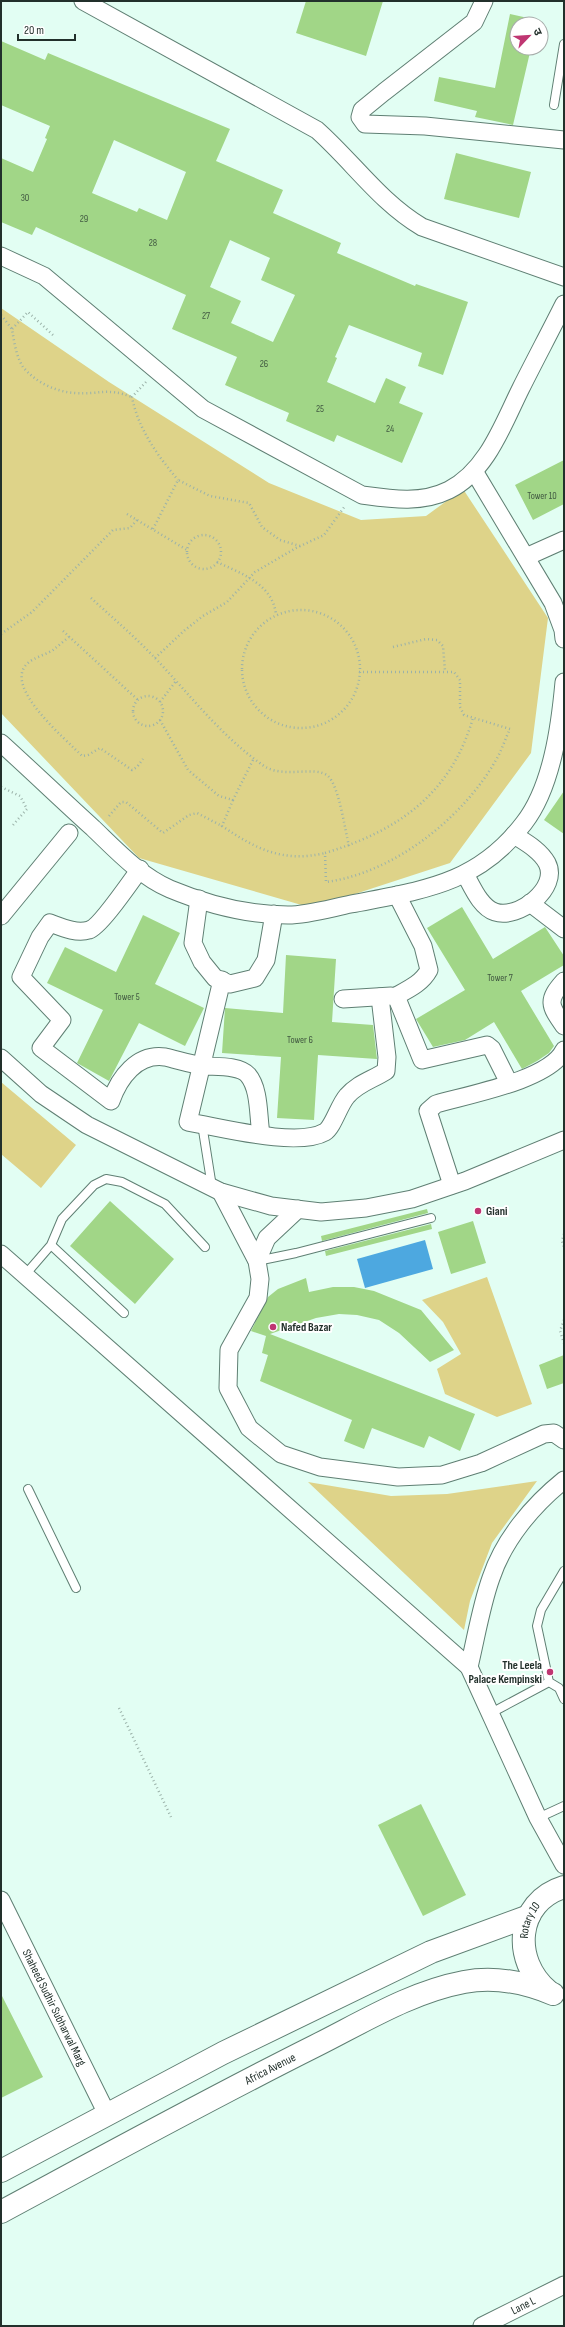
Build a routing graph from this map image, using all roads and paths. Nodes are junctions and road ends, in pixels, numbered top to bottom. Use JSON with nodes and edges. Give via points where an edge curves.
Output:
{"nodes":[{"id":1,"x":83,"y":1,"type":"edge"},
{"id":2,"x":484,"y":1,"type":"edge"},
{"id":3,"x":564,"y":44,"type":"edge"},
{"id":4,"x":554,"y":105,"type":"dead end"},
{"id":5,"x":564,"y":140,"type":"edge"},
{"id":6,"x":1,"y":256,"type":"edge"},
{"id":7,"x":564,"y":277,"type":"edge"},
{"id":8,"x":564,"y":304,"type":"edge"},
{"id":9,"x":1,"y":316,"type":"edge"},
{"id":10,"x":12,"y":328,"type":"junction"},
{"id":11,"x":53,"y":335,"type":"dead end"},
{"id":12,"x":156,"y":371,"type":"junction"},
{"id":13,"x":132,"y":397,"type":"junction"},
{"id":14,"x":474,"y":471,"type":"junction"},
{"id":15,"x":178,"y":480,"type":"junction"},
{"id":16,"x":355,"y":491,"type":"junction"},
{"id":17,"x":127,"y":514,"type":"dead end"},
{"id":18,"x":137,"y":520,"type":"junction"},
{"id":19,"x":153,"y":529,"type":"junction"},
{"id":20,"x":564,"y":540,"type":"edge"},
{"id":21,"x":300,"y":546,"type":"junction"},
{"id":22,"x":187,"y":550,"type":"junction"},
{"id":23,"x":526,"y":558,"type":"junction"},
{"id":24,"x":218,"y":562,"type":"junction"},
{"id":25,"x":249,"y":578,"type":"junction"},
{"id":26,"x":91,"y":598,"type":"dead end"},
{"id":27,"x":276,"y":615,"type":"junction"},
{"id":28,"x":63,"y":631,"type":"dead end"},
{"id":29,"x":564,"y":633,"type":"edge"},
{"id":30,"x":1,"y":634,"type":"edge"},
{"id":31,"x":70,"y":637,"type":"junction"},
{"id":32,"x":393,"y":647,"type":"dead end"},
{"id":33,"x":155,"y":658,"type":"junction"},
{"id":34,"x":445,"y":671,"type":"junction"},
{"id":35,"x":359,"y":672,"type":"junction"},
{"id":36,"x":176,"y":681,"type":"junction"},
{"id":37,"x":564,"y":682,"type":"edge"},
{"id":38,"x":563,"y":699,"type":"edge"},
{"id":39,"x":138,"y":700,"type":"junction"},
{"id":40,"x":160,"y":702,"type":"junction"},
{"id":41,"x":473,"y":718,"type":"junction"},
{"id":42,"x":160,"y":720,"type":"junction"},
{"id":43,"x":1,"y":743,"type":"edge"},
{"id":44,"x":254,"y":758,"type":"junction"},
{"id":45,"x":143,"y":759,"type":"dead end"},
{"id":46,"x":1,"y":786,"type":"edge"},
{"id":47,"x":233,"y":800,"type":"junction"},
{"id":48,"x":109,"y":816,"type":"dead end"},
{"id":49,"x":13,"y":825,"type":"dead end"},
{"id":50,"x":222,"y":826,"type":"junction"},
{"id":51,"x":70,"y":834,"type":"dead end"},
{"id":52,"x":514,"y":835,"type":"junction"},
{"id":53,"x":349,"y":846,"type":"junction"},
{"id":54,"x":325,"y":853,"type":"junction"},
{"id":55,"x":140,"y":869,"type":"junction"},
{"id":56,"x":465,"y":874,"type":"junction"},
{"id":57,"x":397,"y":895,"type":"junction"},
{"id":58,"x":199,"y":899,"type":"junction"},
{"id":59,"x":530,"y":903,"type":"junction"},
{"id":60,"x":274,"y":914,"type":"junction"},
{"id":61,"x":1,"y":916,"type":"edge"},
{"id":62,"x":564,"y":930,"type":"edge"},
{"id":63,"x":222,"y":980,"type":"junction"},
{"id":64,"x":564,"y":981,"type":"edge"},
{"id":65,"x":388,"y":996,"type":"junction"},
{"id":66,"x":343,"y":999,"type":"dead end"},
{"id":67,"x":564,"y":1026,"type":"edge"},
{"id":68,"x":564,"y":1050,"type":"edge"},
{"id":69,"x":1,"y":1058,"type":"edge"},
{"id":70,"x":202,"y":1066,"type":"junction"},
{"id":71,"x":509,"y":1083,"type":"junction"},
{"id":72,"x":202,"y":1124,"type":"junction"},
{"id":73,"x":261,"y":1134,"type":"junction"},
{"id":74,"x":564,"y":1140,"type":"edge"},
{"id":75,"x":452,"y":1186,"type":"junction"},
{"id":76,"x":216,"y":1189,"type":"junction"},
{"id":77,"x":298,"y":1209,"type":"junction"},
{"id":78,"x":431,"y":1218,"type":"dead end"},
{"id":79,"x":564,"y":1234,"type":"edge"},
{"id":80,"x":51,"y":1245,"type":"junction"},
{"id":81,"x":205,"y":1247,"type":"dead end"},
{"id":82,"x":564,"y":1247,"type":"edge"},
{"id":83,"x":1,"y":1254,"type":"edge"},
{"id":84,"x":257,"y":1260,"type":"junction"},
{"id":85,"x":25,"y":1275,"type":"junction"},
{"id":86,"x":124,"y":1313,"type":"dead end"},
{"id":87,"x":564,"y":1320,"type":"edge"},
{"id":88,"x":564,"y":1343,"type":"edge"},
{"id":89,"x":564,"y":1440,"type":"edge"},
{"id":90,"x":564,"y":1480,"type":"edge"},
{"id":91,"x":28,"y":1489,"type":"dead end"},
{"id":92,"x":564,"y":1571,"type":"edge"},
{"id":93,"x":76,"y":1588,"type":"dead end"},
{"id":94,"x":469,"y":1667,"type":"junction"},
{"id":95,"x":549,"y":1682,"type":"junction"},
{"id":96,"x":564,"y":1699,"type":"edge"},
{"id":97,"x":119,"y":1708,"type":"dead end"},
{"id":98,"x":491,"y":1713,"type":"junction"},
{"id":99,"x":564,"y":1806,"type":"edge"},
{"id":100,"x":171,"y":1817,"type":"dead end"},
{"id":101,"x":538,"y":1818,"type":"junction"},
{"id":102,"x":564,"y":1865,"type":"edge"},
{"id":103,"x":564,"y":1887,"type":"edge"},
{"id":104,"x":1,"y":1900,"type":"edge"},
{"id":105,"x":529,"y":1916,"type":"junction"},
{"id":106,"x":558,"y":1997,"type":"edge"},
{"id":107,"x":107,"y":2114,"type":"junction"},
{"id":108,"x":1,"y":2171,"type":"edge"},
{"id":109,"x":1,"y":2212,"type":"edge"},
{"id":110,"x":562,"y":2290,"type":"edge"},
{"id":111,"x":482,"y":2326,"type":"edge"}],
"edges":[{"from":1,"to":7,"type":"street","via":[[317,130],[385,200],[422,227]]},
{"from":2,"to":5,"type":"street","via":[[474,22],[378,96],[362,110],[360,117],[365,124],[425,126]]},
{"from":3,"to":4,"type":"lane"},
{"from":6,"to":12,"type":"street","via":[[44,276]]},
{"from":8,"to":14,"type":"street","via":[[492,446]]},
{"from":9,"to":10,"type":"path"},
{"from":10,"to":11,"type":"path","via":[[28,312]]},
{"from":10,"to":13,"type":"path","via":[[16,349],[24,367],[41,382],[56,390],[75,393],[116,391]]},
{"from":12,"to":13,"type":"path"},
{"from":12,"to":16,"type":"street","via":[[203,409]]},
{"from":13,"to":15,"type":"path","via":[[140,422],[150,441]]},
{"from":14,"to":16,"type":"street","via":[[449,490],[421,499],[390,499],[362,495]]},
{"from":14,"to":23,"type":"street"},
{"from":15,"to":19,"type":"path"},
{"from":15,"to":21,"type":"path","via":[[210,496],[249,503],[262,527],[280,540]]},
{"from":16,"to":21,"type":"path","via":[[324,534]]},
{"from":17,"to":18,"type":"path"},
{"from":18,"to":19,"type":"path"},
{"from":18,"to":30,"type":"path","via":[[130,528],[112,530],[32,612]]},
{"from":19,"to":22,"type":"path"},
{"from":20,"to":23,"type":"street"},
{"from":21,"to":25,"type":"path"},
{"from":22,"to":24,"type":"path","via":[[189,561],[198,568],[209,568]]},
{"from":22,"to":24,"type":"path","via":[[188,544],[196,536],[212,537],[221,551]]},
{"from":23,"to":29,"type":"street","via":[[553,603]]},
{"from":24,"to":25,"type":"path"},
{"from":25,"to":27,"type":"path","via":[[266,590],[275,605]]},
{"from":25,"to":33,"type":"path","via":[[227,602],[203,616]]},
{"from":26,"to":33,"type":"path"},
{"from":27,"to":35,"type":"path","via":[[295,610],[314,612],[331,619],[346,631],[356,648]]},
{"from":27,"to":35,"type":"path","via":[[260,626],[248,642],[242,661],[243,681],[248,694],[263,715],[280,725],[300,729],[319,726],[337,717],[350,702],[358,685]]},
{"from":28,"to":31,"type":"path"},
{"from":31,"to":39,"type":"path"},
{"from":31,"to":45,"type":"path","via":[[52,651],[28,663],[23,670],[21,683],[27,696],[34,707],[82,756],[100,748],[132,770]]},
{"from":32,"to":34,"type":"path","via":[[426,639],[437,640],[443,646]]},
{"from":33,"to":36,"type":"path"},
{"from":34,"to":35,"type":"path"},
{"from":34,"to":41,"type":"path","via":[[454,672],[460,680],[460,707],[464,715]]},
{"from":36,"to":40,"type":"path"},
{"from":36,"to":44,"type":"path"},
{"from":37,"to":38,"type":"street"},
{"from":38,"to":52,"type":"street","via":[[552,760],[540,795],[526,822]]},
{"from":39,"to":40,"type":"path","via":[[152,696]]},
{"from":39,"to":42,"type":"path","via":[[133,713],[138,722],[147,726]]},
{"from":40,"to":42,"type":"path","via":[[163,711]]},
{"from":41,"to":53,"type":"path","via":[[467,739],[456,760],[442,783],[428,798],[406,817]]},
{"from":41,"to":54,"type":"path","via":[[510,729],[496,760],[462,806],[417,846],[366,872],[344,880],[326,882]]},
{"from":42,"to":47,"type":"path","via":[[188,770],[219,796]]},
{"from":43,"to":55,"type":"street","via":[[130,863]]},
{"from":44,"to":47,"type":"path"},
{"from":44,"to":53,"type":"path","via":[[265,766],[283,773],[322,772],[329,777],[336,792]]},
{"from":46,"to":49,"type":"path","via":[[20,796],[27,809]]},
{"from":47,"to":50,"type":"path"},
{"from":48,"to":50,"type":"path","via":[[120,802],[126,802],[163,833],[189,815],[197,813]]},
{"from":50,"to":54,"type":"path","via":[[249,845],[278,854],[304,858]]},
{"from":51,"to":61,"type":"street"},
{"from":52,"to":56,"type":"street","via":[[490,858]]},
{"from":52,"to":59,"type":"street","via":[[535,849],[547,863],[549,876],[546,888]]},
{"from":53,"to":54,"type":"path"},
{"from":55,"to":58,"type":"street","via":[[168,888]]},
{"from":55,"to":70,"type":"street","via":[[101,921],[90,930],[80,931],[50,923],[40,937],[21,977],[62,1020],[41,1048],[111,1101],[132,1066],[151,1056]]},
{"from":56,"to":57,"type":"street","via":[[456,880]]},
{"from":56,"to":59,"type":"street","via":[[479,898],[494,912],[513,914]]},
{"from":57,"to":60,"type":"street","via":[[289,916]]},
{"from":57,"to":65,"type":"street","via":[[423,946],[429,970],[425,978],[411,989]]},
{"from":58,"to":60,"type":"street","via":[[246,911]]},
{"from":58,"to":63,"type":"street","via":[[193,943],[202,962],[215,978]]},
{"from":59,"to":62,"type":"street"},
{"from":60,"to":63,"type":"street","via":[[266,960],[255,978],[230,984]]},
{"from":63,"to":70,"type":"street"},
{"from":64,"to":67,"type":"street","via":[[553,993],[551,1003]]},
{"from":65,"to":66,"type":"street"},
{"from":65,"to":71,"type":"street","via":[[422,1060],[487,1045],[492,1049]]},
{"from":65,"to":73,"type":"street","via":[[386,1071],[360,1084],[347,1095],[335,1113],[332,1125],[325,1131],[312,1136],[281,1138]]},
{"from":68,"to":71,"type":"street","via":[[560,1060],[542,1071]]},
{"from":69,"to":76,"type":"street","via":[[41,1094],[87,1125]]},
{"from":70,"to":72,"type":"street","via":[[188,1122]]},
{"from":70,"to":73,"type":"street","via":[[235,1069],[247,1074],[254,1085]]},
{"from":71,"to":75,"type":"street","via":[[436,1104],[428,1111]]},
{"from":72,"to":73,"type":"street"},
{"from":72,"to":76,"type":"lane"},
{"from":74,"to":75,"type":"street"},
{"from":75,"to":77,"type":"street","via":[[412,1199],[366,1208],[321,1212]]},
{"from":76,"to":77,"type":"street","via":[[271,1206]]},
{"from":76,"to":84,"type":"street"},
{"from":77,"to":84,"type":"street","via":[[268,1238]]},
{"from":78,"to":84,"type":"lane","via":[[296,1253]]},
{"from":79,"to":82,"type":"path"},
{"from":80,"to":81,"type":"lane","via":[[62,1220],[94,1185],[106,1179],[122,1182],[165,1204]]},
{"from":80,"to":85,"type":"lane"},
{"from":80,"to":86,"type":"lane"},
{"from":83,"to":85,"type":"street"},
{"from":84,"to":89,"type":"street","via":[[260,1279],[258,1298],[229,1350],[228,1388],[249,1428],[281,1454],[320,1467],[398,1477],[442,1476],[481,1463],[544,1434],[554,1433]]},
{"from":85,"to":94,"type":"street"},
{"from":87,"to":88,"type":"path","via":[[560,1331]]},
{"from":90,"to":94,"type":"street","via":[[542,1498],[512,1537],[498,1563],[491,1577]]},
{"from":91,"to":93,"type":"lane"},
{"from":92,"to":95,"type":"lane","via":[[541,1610],[538,1626]]},
{"from":94,"to":98,"type":"street"},
{"from":95,"to":96,"type":"lane","via":[[559,1688]]},
{"from":95,"to":98,"type":"lane"},
{"from":97,"to":100,"type":"path"},
{"from":98,"to":101,"type":"street"},
{"from":99,"to":101,"type":"lane"},
{"from":101,"to":102,"type":"street"},
{"from":103,"to":105,"type":"main road","name":"Rotary 10","via":[[540,1901]]},
{"from":104,"to":107,"type":"street","name":"Shaheed Sudhir Subharwal Marg"},
{"from":105,"to":106,"type":"main road","name":"Rotary 10","via":[[524,1933],[523,1951],[527,1963],[539,1983]]},
{"from":105,"to":107,"type":"main road","via":[[431,1952],[224,2053]]},
{"from":106,"to":109,"type":"main road","name":"Africa Avenue","via":[[514,1980],[466,1981],[417,1995],[239,2084]]},
{"from":107,"to":108,"type":"main road"},
{"from":110,"to":111,"type":"street","name":"Lane L"}]}
